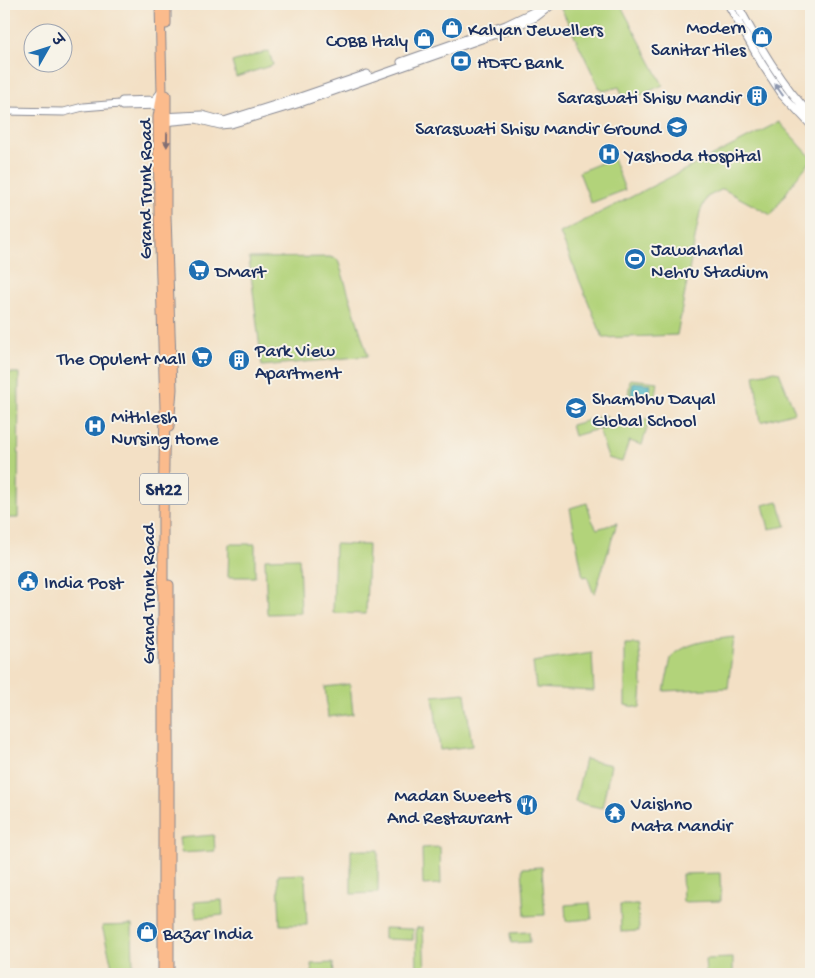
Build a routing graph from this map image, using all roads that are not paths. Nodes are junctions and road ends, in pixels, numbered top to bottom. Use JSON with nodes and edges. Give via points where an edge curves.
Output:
{"nodes":[{"id":1,"x":160,"y":4,"type":"edge"},
{"id":2,"x":166,"y":4,"type":"edge"},
{"id":3,"x":545,"y":4,"type":"edge"},
{"id":4,"x":553,"y":4,"type":"edge"},
{"id":5,"x":728,"y":4,"type":"edge"},
{"id":6,"x":738,"y":4,"type":"edge"},
{"id":7,"x":162,"y":92,"type":"junction"},
{"id":8,"x":120,"y":104,"type":"junction"},
{"id":9,"x":163,"y":105,"type":"junction"},
{"id":10,"x":4,"y":111,"type":"edge"},
{"id":11,"x":811,"y":115,"type":"edge"},
{"id":12,"x":162,"y":119,"type":"junction"},
{"id":13,"x":811,"y":125,"type":"edge"},
{"id":14,"x":163,"y":974,"type":"edge"},
{"id":15,"x":169,"y":974,"type":"edge"}],
"edges":[{"from":1,"to":7,"type":"highway","name":"Grand Trunk Road","number":"SH22"},
{"from":2,"to":9,"type":"highway","name":"Grand Trunk Road","number":"SH22"},
{"from":3,"to":12,"type":"street","via":[[527,16],[495,29],[228,120],[196,115]]},
{"from":4,"to":12,"type":"street","via":[[536,17],[507,30],[281,109],[225,125],[196,119]]},
{"from":13,"to":5,"type":"street","one_way":true,"via":[[782,94]]},
{"from":6,"to":11,"type":"street","via":[[770,61]]},
{"from":7,"to":8,"type":"street","via":[[155,100],[122,101]]},
{"from":7,"to":9,"type":"highway","name":"Grand Trunk Road","number":"SH22"},
{"from":8,"to":9,"type":"street"},
{"from":8,"to":10,"type":"street","via":[[64,112]]},
{"from":9,"to":12,"type":"highway","name":"Grand Trunk Road","number":"SH22"},
{"from":12,"to":14,"type":"highway","name":"Grand Trunk Road","number":"SH22","via":[[159,215],[165,408]]},
{"from":12,"to":15,"type":"highway","name":"Grand Trunk Road","number":"SH22","one_way":true,"via":[[172,389]]}]}
